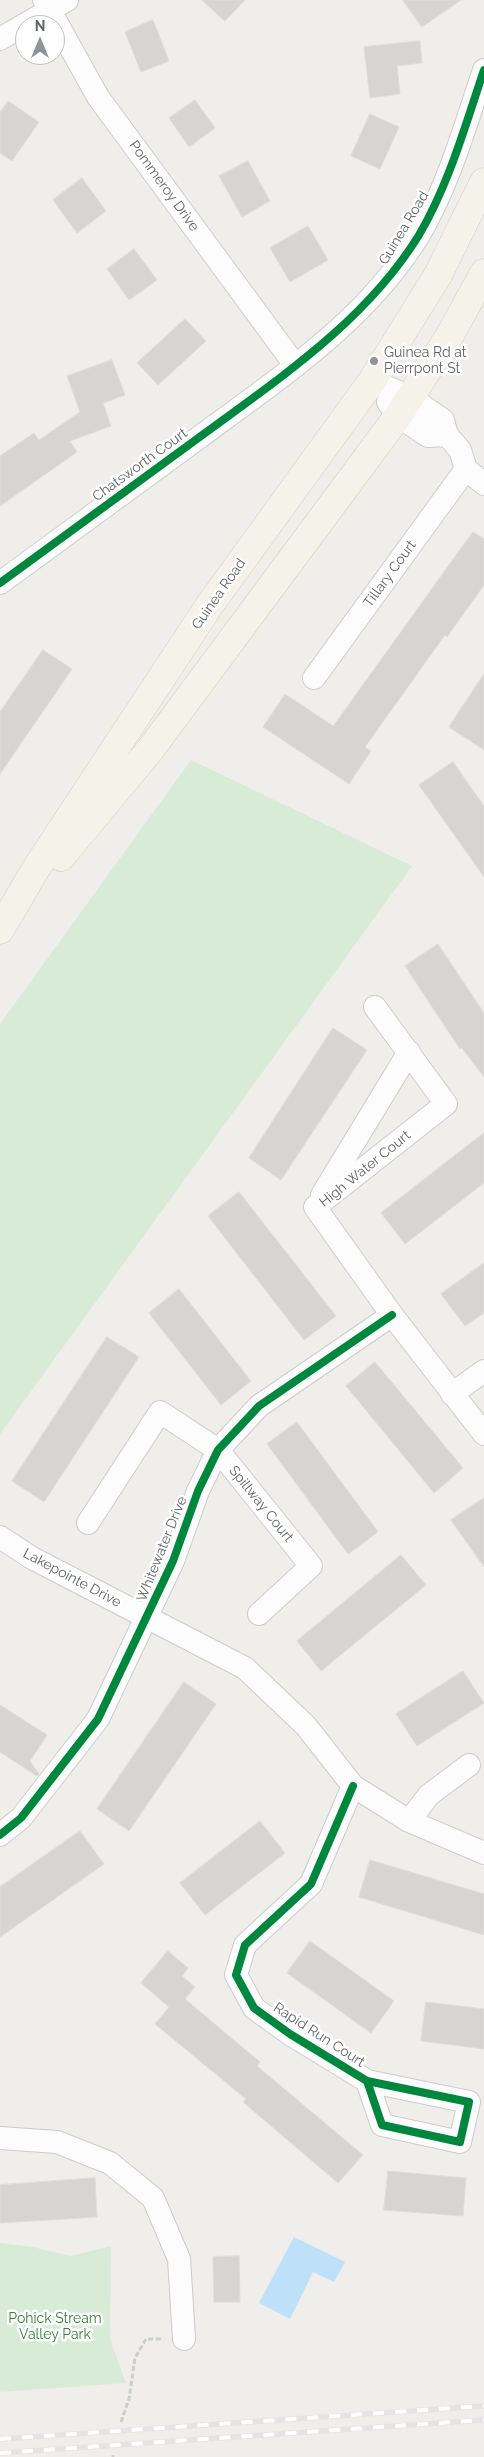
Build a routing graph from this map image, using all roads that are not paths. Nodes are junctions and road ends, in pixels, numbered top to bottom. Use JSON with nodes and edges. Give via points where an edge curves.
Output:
{"nodes":[{"id":1,"x":53,"y":3,"type":"edge"},
{"id":2,"x":0,"y":39,"type":"edge"},
{"id":3,"x":484,"y":70,"type":"edge"},
{"id":4,"x":484,"y":182,"type":"edge"},
{"id":5,"x":484,"y":273,"type":"edge"},
{"id":6,"x":295,"y":365,"type":"junction"},
{"id":7,"x":372,"y":381,"type":"junction"},
{"id":8,"x":404,"y":406,"type":"junction"},
{"id":9,"x":466,"y":469,"type":"junction"},
{"id":10,"x":484,"y":484,"type":"edge"},
{"id":11,"x":0,"y":583,"type":"edge"},
{"id":12,"x":314,"y":678,"type":"dead end"},
{"id":13,"x":0,"y":931,"type":"edge"},
{"id":14,"x":375,"y":1007,"type":"dead end"},
{"id":15,"x":408,"y":1052,"type":"junction"},
{"id":16,"x":316,"y":1207,"type":"junction"},
{"id":17,"x":392,"y":1315,"type":"junction"},
{"id":18,"x":484,"y":1371,"type":"edge"},
{"id":19,"x":452,"y":1394,"type":"junction"},
{"id":20,"x":484,"y":1434,"type":"edge"},
{"id":21,"x":218,"y":1450,"type":"junction"},
{"id":22,"x":88,"y":1523,"type":"dead end"},
{"id":23,"x":0,"y":1537,"type":"edge"},
{"id":24,"x":259,"y":1614,"type":"dead end"},
{"id":25,"x":148,"y":1617,"type":"junction"},
{"id":26,"x":469,"y":1765,"type":"dead end"},
{"id":27,"x":353,"y":1786,"type":"junction"},
{"id":28,"x":409,"y":1821,"type":"junction"},
{"id":29,"x":0,"y":1834,"type":"edge"},
{"id":30,"x":484,"y":1853,"type":"edge"},
{"id":31,"x":367,"y":2081,"type":"dead end"},
{"id":32,"x":0,"y":2138,"type":"edge"},
{"id":33,"x":184,"y":2339,"type":"road end"}],
"edges":[{"from":1,"to":2,"type":"street"},
{"from":1,"to":6,"type":"street","name":"Pommeroy Drive","via":[[98,97]]},
{"from":3,"to":6,"type":"street","name":"Guinea Road","via":[[450,170],[419,235],[392,275],[368,302]]},
{"from":4,"to":7,"type":"main road","name":"Guinea Road","via":[[438,275]]},
{"from":5,"to":8,"type":"main road","name":"Guinea Road","via":[[450,335]]},
{"from":6,"to":11,"type":"street","name":"Chatsworth Court"},
{"from":7,"to":8,"type":"street"},
{"from":7,"to":13,"type":"main road","name":"Guinea Road","via":[[209,606],[37,866]]},
{"from":8,"to":9,"type":"street","via":[[428,436],[447,435],[460,450]]},
{"from":8,"to":13,"type":"main road","name":"Guinea Road","via":[[150,750]]},
{"from":9,"to":10,"type":"street"},
{"from":9,"to":12,"type":"street","name":"Tillary Court"},
{"from":14,"to":15,"type":"street","name":"High Water Court"},
{"from":15,"to":16,"type":"street"},
{"from":15,"to":16,"type":"street","name":"High Water Court","via":[[446,1104]]},
{"from":16,"to":17,"type":"street","name":"High Water Court"},
{"from":17,"to":19,"type":"street","name":"High Water Court"},
{"from":17,"to":21,"type":"street","name":"Whitewater Drive","via":[[259,1406]]},
{"from":18,"to":19,"type":"street"},
{"from":19,"to":20,"type":"street","name":"High Water Court"},
{"from":21,"to":22,"type":"street","name":"Spillway Court","via":[[160,1412]]},
{"from":21,"to":24,"type":"street","name":"Spillway Court","via":[[311,1566]]},
{"from":21,"to":25,"type":"street","name":"Whitewater Drive","via":[[198,1490],[173,1561]]},
{"from":23,"to":25,"type":"street","name":"Lakepointe Drive","via":[[32,1558]]},
{"from":25,"to":27,"type":"street","name":"Lakepointe Drive","via":[[245,1668],[306,1726]]},
{"from":25,"to":29,"type":"street","name":"Whitewater Drive","via":[[98,1719],[21,1818]]},
{"from":26,"to":28,"type":"street","via":[[429,1795]]},
{"from":27,"to":28,"type":"street","name":"Lakepointe Drive"},
{"from":27,"to":31,"type":"street","name":"Rapid Run Court","via":[[311,1884],[245,1945],[236,1975],[254,2008]]},
{"from":28,"to":30,"type":"street","name":"Lakepointe Drive"},
{"from":32,"to":33,"type":"street","via":[[57,2142],[110,2163],[153,2198],[179,2260]]}]}
